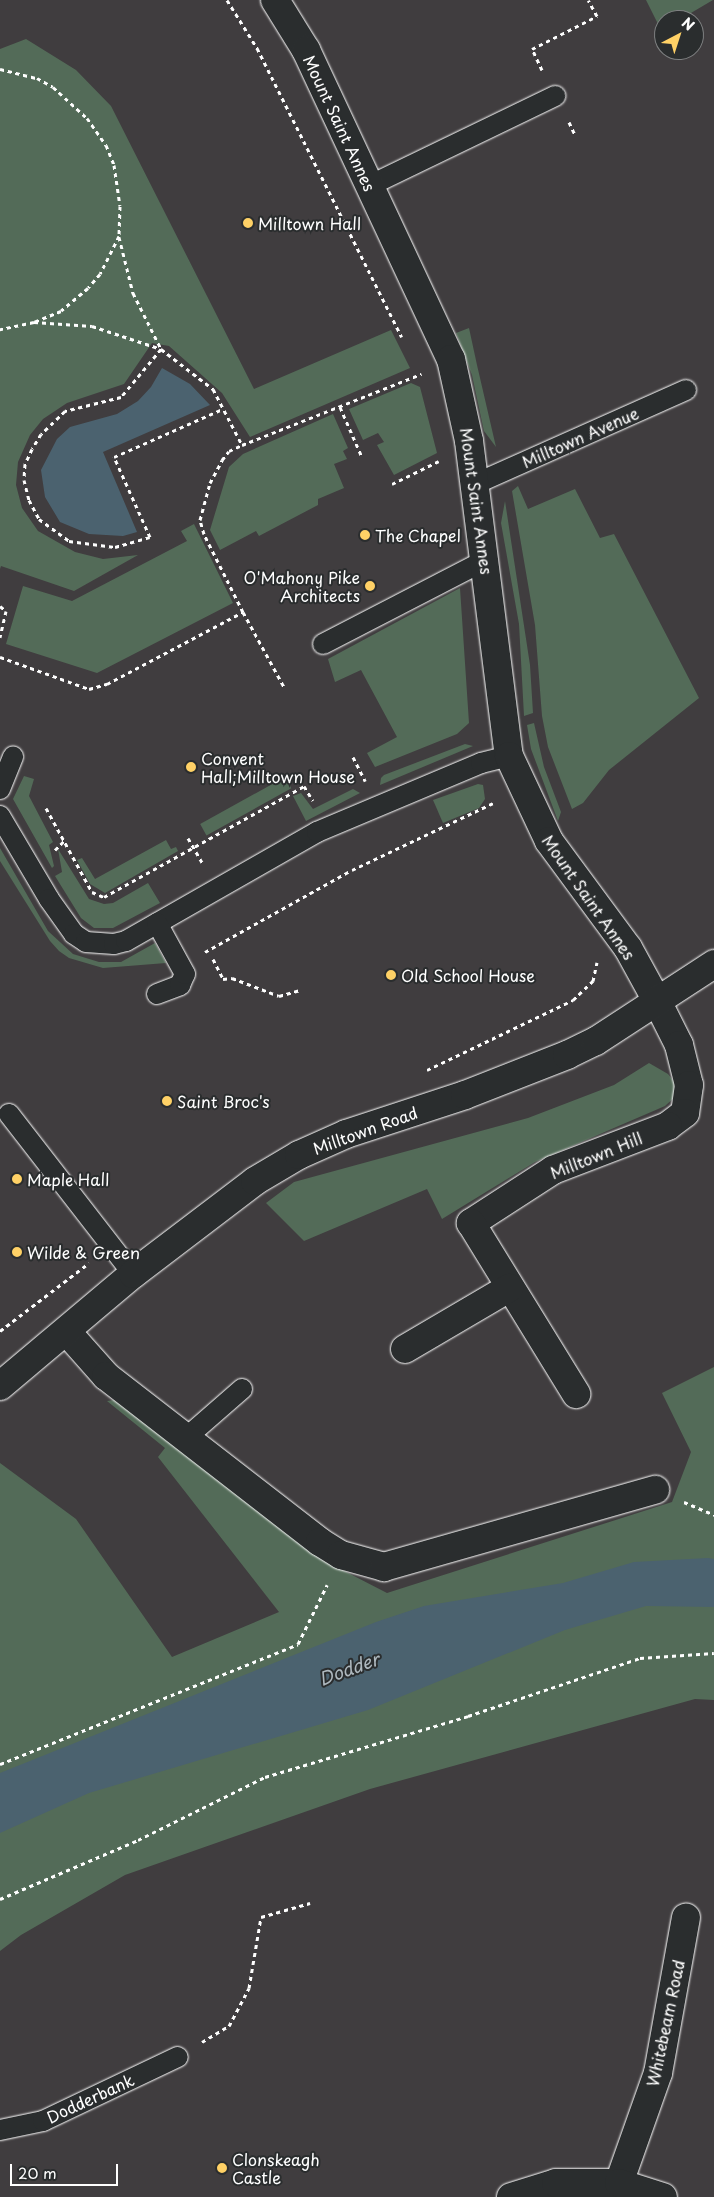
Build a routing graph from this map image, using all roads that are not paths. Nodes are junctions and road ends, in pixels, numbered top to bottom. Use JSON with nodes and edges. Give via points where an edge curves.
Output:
{"nodes":[{"id":1,"x":275,"y":0,"type":"edge"},
{"id":2,"x":555,"y":96,"type":"road end"},
{"id":3,"x":369,"y":186,"type":"junction"},
{"id":4,"x":686,"y":390,"type":"dead end"},
{"id":5,"x":474,"y":484,"type":"junction"},
{"id":6,"x":486,"y":560,"type":"junction"},
{"id":7,"x":323,"y":644,"type":"dead end"},
{"id":8,"x":13,"y":756,"type":"dead end"},
{"id":9,"x":509,"y":756,"type":"junction"},
{"id":10,"x":0,"y":789,"type":"edge"},
{"id":11,"x":0,"y":816,"type":"edge"},
{"id":12,"x":158,"y":923,"type":"junction"},
{"id":13,"x":714,"y":964,"type":"edge"},
{"id":14,"x":157,"y":994,"type":"dead end"},
{"id":15,"x":657,"y":1000,"type":"junction"},
{"id":16,"x":9,"y":1114,"type":"dead end"},
{"id":17,"x":133,"y":1274,"type":"junction"},
{"id":18,"x":509,"y":1288,"type":"junction"},
{"id":19,"x":67,"y":1332,"type":"junction"},
{"id":20,"x":405,"y":1349,"type":"dead end"},
{"id":21,"x":0,"y":1386,"type":"edge"},
{"id":22,"x":242,"y":1389,"type":"dead end"},
{"id":23,"x":576,"y":1394,"type":"dead end"},
{"id":24,"x":187,"y":1437,"type":"junction"},
{"id":25,"x":656,"y":1490,"type":"dead end"},
{"id":26,"x":686,"y":1918,"type":"dead end"},
{"id":27,"x":178,"y":2057,"type":"road end"},
{"id":28,"x":0,"y":2130,"type":"edge"},
{"id":29,"x":619,"y":2183,"type":"junction"},
{"id":30,"x":511,"y":2197,"type":"edge"},
{"id":31,"x":663,"y":2197,"type":"edge"}],
"edges":[{"from":1,"to":3,"type":"street","name":"Mount Saint Annes","via":[[306,50]]},
{"from":2,"to":3,"type":"lane"},
{"from":3,"to":5,"type":"street","name":"Mount Saint Annes","via":[[451,359],[461,397]]},
{"from":4,"to":5,"type":"lane","name":"Milltown Avenue"},
{"from":5,"to":6,"type":"street","name":"Mount Saint Annes"},
{"from":6,"to":7,"type":"lane"},
{"from":6,"to":9,"type":"street","name":"Mount Saint Annes"},
{"from":8,"to":10,"type":"lane"},
{"from":9,"to":12,"type":"lane","via":[[481,763],[318,832]]},
{"from":9,"to":15,"type":"street","name":"Mount Saint Annes","via":[[549,841],[628,948]]},
{"from":11,"to":12,"type":"lane","via":[[74,934],[86,942],[114,944]]},
{"from":12,"to":14,"type":"lane","via":[[184,974],[180,984]]},
{"from":13,"to":15,"type":"street","name":"Milltown Road"},
{"from":15,"to":17,"type":"street","name":"Milltown Road","via":[[596,1041],[567,1055],[464,1095],[346,1134],[299,1155],[255,1180]]},
{"from":15,"to":18,"type":"street","name":"Milltown Hill","via":[[679,1045],[689,1085],[685,1113],[668,1126],[553,1170],[471,1223]]},
{"from":16,"to":17,"type":"lane"},
{"from":17,"to":19,"type":"street","name":"Milltown Road"},
{"from":18,"to":20,"type":"street"},
{"from":18,"to":23,"type":"street","name":"Milltown Hill"},
{"from":19,"to":21,"type":"street","name":"Milltown Road"},
{"from":19,"to":24,"type":"street","via":[[106,1376]]},
{"from":22,"to":24,"type":"lane"},
{"from":24,"to":25,"type":"street","via":[[342,1555],[384,1567]]},
{"from":26,"to":29,"type":"street","name":"Whitebeam Road","via":[[658,2073]]},
{"from":27,"to":28,"type":"lane","name":"Dodderbank","via":[[44,2121]]},
{"from":29,"to":30,"type":"street","via":[[556,2183]]},
{"from":29,"to":31,"type":"street"}]}
